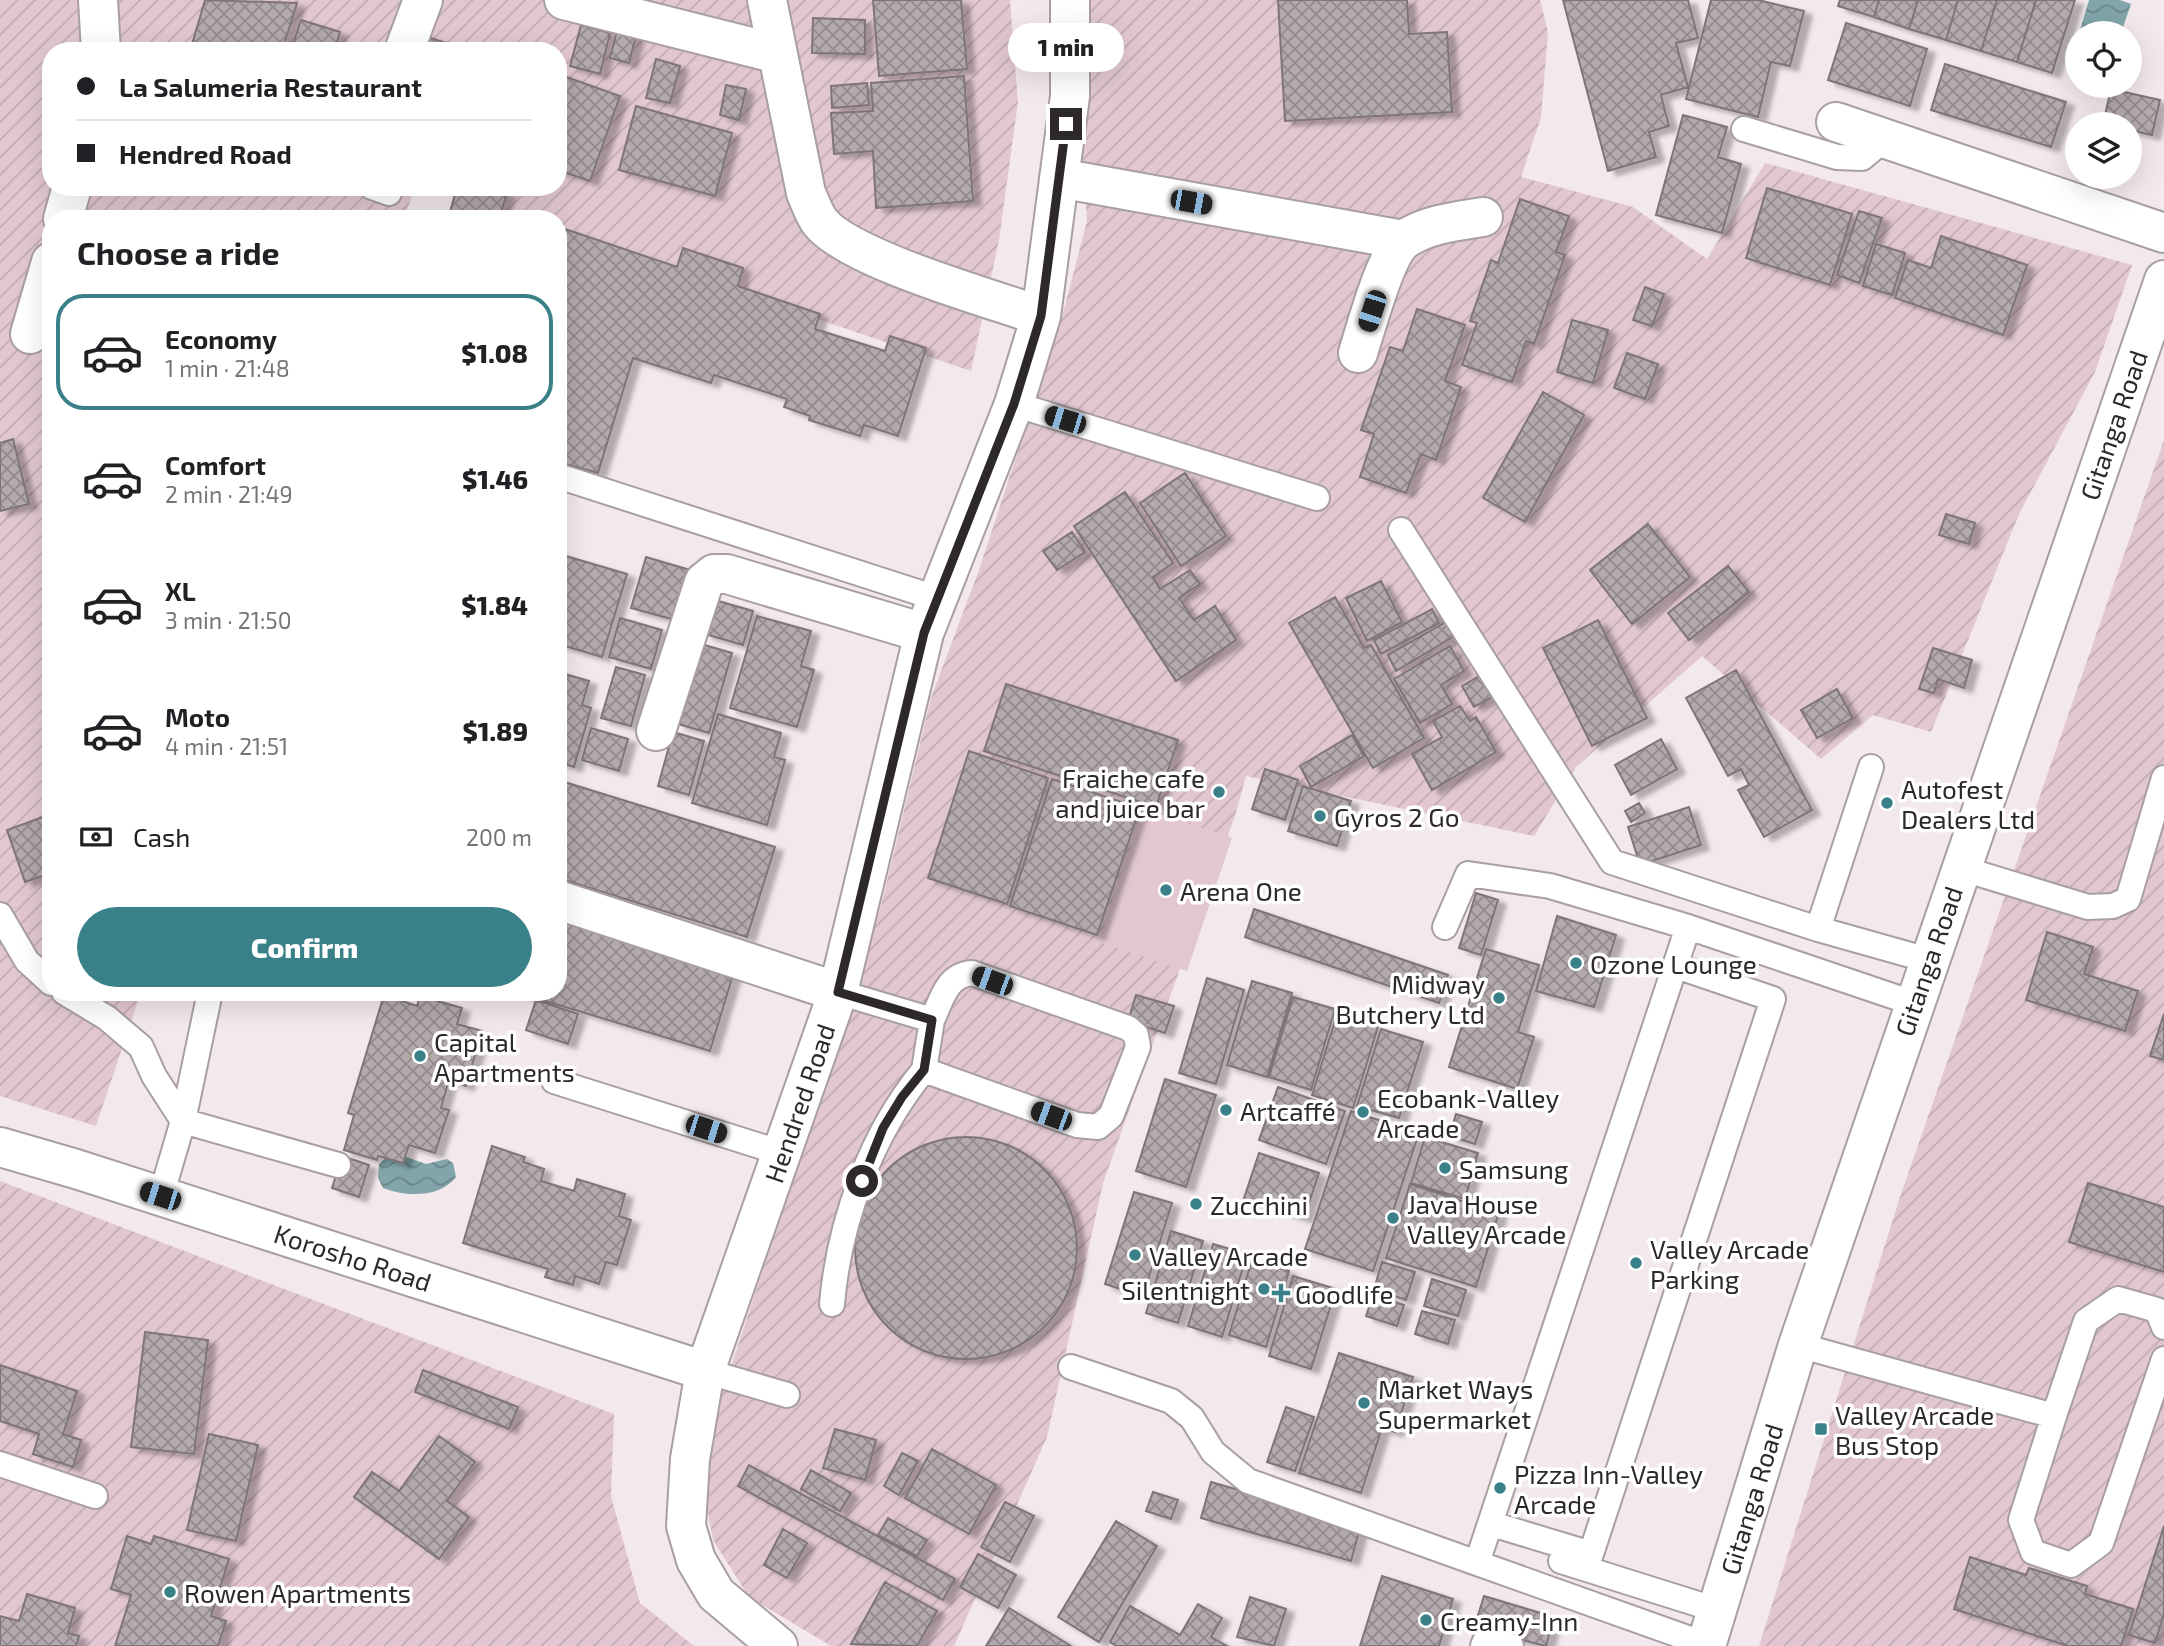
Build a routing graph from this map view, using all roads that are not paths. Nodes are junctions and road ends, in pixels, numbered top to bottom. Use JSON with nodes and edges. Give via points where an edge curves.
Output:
{"nodes":[{"id":1,"x":99,"y":0,"type":"edge"},
{"id":2,"x":423,"y":0,"type":"edge"},
{"id":3,"x":565,"y":0,"type":"edge"},
{"id":4,"x":767,"y":0,"type":"edge"},
{"id":5,"x":1070,"y":0,"type":"edge"},
{"id":6,"x":101,"y":42,"type":"edge"},
{"id":7,"x":407,"y":42,"type":"edge"},
{"id":8,"x":778,"y":54,"type":"junction"},
{"id":9,"x":1836,"y":122,"type":"dead end"},
{"id":10,"x":1744,"y":129,"type":"dead end"},
{"id":11,"x":1886,"y":138,"type":"junction"},
{"id":12,"x":1059,"y":178,"type":"junction"},
{"id":13,"x":1483,"y":217,"type":"dead end"},
{"id":14,"x":2164,"y":233,"type":"edge"},
{"id":15,"x":1403,"y":240,"type":"junction"},
{"id":16,"x":42,"y":293,"type":"edge"},
{"id":17,"x":2160,"y":302,"type":"edge"},
{"id":18,"x":1041,"y":316,"type":"junction"},
{"id":19,"x":30,"y":334,"type":"dead end"},
{"id":20,"x":1357,"y":353,"type":"dead end"},
{"id":21,"x":1014,"y":404,"type":"junction"},
{"id":22,"x":567,"y":479,"type":"edge"},
{"id":23,"x":1317,"y":498,"type":"dead end"},
{"id":24,"x":1401,"y":530,"type":"dead end"},
{"id":25,"x":930,"y":615,"type":"junction"},
{"id":26,"x":656,"y":731,"type":"dead end"},
{"id":27,"x":1871,"y":766,"type":"dead end"},
{"id":28,"x":2164,"y":778,"type":"edge"},
{"id":29,"x":1960,"y":868,"type":"junction"},
{"id":30,"x":567,"y":903,"type":"edge"},
{"id":31,"x":0,"y":915,"type":"edge"},
{"id":32,"x":1445,"y":927,"type":"dead end"},
{"id":33,"x":1688,"y":927,"type":"junction"},
{"id":34,"x":1818,"y":929,"type":"junction"},
{"id":35,"x":1928,"y":960,"type":"junction"},
{"id":36,"x":1788,"y":961,"type":"junction"},
{"id":37,"x":1676,"y":966,"type":"junction"},
{"id":38,"x":42,"y":975,"type":"edge"},
{"id":39,"x":838,"y":992,"type":"junction"},
{"id":40,"x":1773,"y":999,"type":"junction"},
{"id":41,"x":79,"y":1001,"type":"edge"},
{"id":42,"x":209,"y":1001,"type":"edge"},
{"id":43,"x":1913,"y":1003,"type":"junction"},
{"id":44,"x":932,"y":1020,"type":"junction"},
{"id":45,"x":924,"y":1070,"type":"junction"},
{"id":46,"x":554,"y":1081,"type":"dead end"},
{"id":47,"x":183,"y":1121,"type":"junction"},
{"id":48,"x":0,"y":1147,"type":"edge"},
{"id":49,"x":782,"y":1153,"type":"junction"},
{"id":50,"x":338,"y":1166,"type":"dead end"},
{"id":51,"x":160,"y":1196,"type":"junction"},
{"id":52,"x":832,"y":1304,"type":"dead end"},
{"id":53,"x":2164,"y":1327,"type":"edge"},
{"id":54,"x":1798,"y":1345,"type":"junction"},
{"id":55,"x":2164,"y":1359,"type":"edge"},
{"id":56,"x":1071,"y":1367,"type":"dead end"},
{"id":57,"x":705,"y":1370,"type":"junction"},
{"id":58,"x":787,"y":1395,"type":"dead end"},
{"id":59,"x":2054,"y":1416,"type":"junction"},
{"id":60,"x":0,"y":1464,"type":"edge"},
{"id":61,"x":95,"y":1496,"type":"dead end"},
{"id":62,"x":1490,"y":1530,"type":"junction"},
{"id":63,"x":1588,"y":1561,"type":"junction"},
{"id":64,"x":1477,"y":1563,"type":"junction"},
{"id":65,"x":1577,"y":1598,"type":"junction"},
{"id":66,"x":1710,"y":1634,"type":"edge"},
{"id":67,"x":779,"y":1646,"type":"edge"},
{"id":68,"x":1483,"y":1646,"type":"edge"},
{"id":69,"x":1511,"y":1646,"type":"edge"}],
"edges":[{"from":1,"to":6,"type":"street"},
{"from":2,"to":7,"type":"street"},
{"from":3,"to":8,"type":"street"},
{"from":4,"to":8,"type":"street"},
{"from":5,"to":12,"type":"street","name":"Hendred Road","via":[[1070,96]]},
{"from":8,"to":18,"type":"street","via":[[806,193],[820,222],[843,242]]},
{"from":9,"to":11,"type":"street"},
{"from":10,"to":11,"type":"lane","via":[[1850,158],[1862,158]]},
{"from":11,"to":14,"type":"street"},
{"from":12,"to":15,"type":"street"},
{"from":12,"to":18,"type":"street","name":"Hendred Road"},
{"from":13,"to":15,"type":"street","via":[[1446,223]]},
{"from":15,"to":20,"type":"street","via":[[1386,269]]},
{"from":16,"to":19,"type":"street"},
{"from":17,"to":29,"type":"street","name":"Gitanga Road"},
{"from":18,"to":21,"type":"street","name":"Hendred Road"},
{"from":21,"to":23,"type":"lane"},
{"from":21,"to":25,"type":"street","name":"Hendred Road"},
{"from":22,"to":25,"type":"lane"},
{"from":24,"to":34,"type":"lane","via":[[1612,862]]},
{"from":25,"to":26,"type":"street","via":[[714,574],[704,582]]},
{"from":25,"to":39,"type":"street","name":"Hendred Road"},
{"from":27,"to":34,"type":"lane"},
{"from":28,"to":29,"type":"lane","via":[[2128,899],[2113,906],[2088,907]]},
{"from":29,"to":35,"type":"street","name":"Gitanga Road"},
{"from":30,"to":39,"type":"street"},
{"from":31,"to":38,"type":"lane","via":[[27,961]]},
{"from":32,"to":33,"type":"lane","via":[[1468,874],[1550,886]]},
{"from":33,"to":36,"type":"lane"},
{"from":33,"to":37,"type":"lane"},
{"from":34,"to":35,"type":"lane"},
{"from":35,"to":43,"type":"street","name":"Gitanga Road"},
{"from":36,"to":40,"type":"lane"},
{"from":36,"to":43,"type":"lane"},
{"from":37,"to":40,"type":"lane"},
{"from":37,"to":62,"type":"lane"},
{"from":39,"to":44,"type":"lane"},
{"from":39,"to":49,"type":"street","name":"Hendred Road"},
{"from":40,"to":63,"type":"lane"},
{"from":41,"to":47,"type":"lane","via":[[141,1047]]},
{"from":42,"to":47,"type":"lane"},
{"from":43,"to":54,"type":"street","name":"Gitanga Road"},
{"from":44,"to":45,"type":"lane"},
{"from":44,"to":45,"type":"lane","via":[[950,982],[959,974],[972,974],[1128,1028],[1136,1035],[1138,1047],[1111,1116],[1098,1127],[1077,1125]]},
{"from":45,"to":52,"type":"lane","via":[[883,1128],[843,1238]]},
{"from":46,"to":49,"type":"lane"},
{"from":47,"to":50,"type":"lane"},
{"from":47,"to":51,"type":"lane"},
{"from":48,"to":51,"type":"street","name":"Korosho Road"},
{"from":49,"to":57,"type":"street","name":"Hendred Road"},
{"from":51,"to":57,"type":"street","name":"Korosho Road"},
{"from":53,"to":59,"type":"lane","via":[[2157,1310],[2118,1298],[2086,1321]]},
{"from":54,"to":59,"type":"lane"},
{"from":54,"to":66,"type":"street","name":"Gitanga Road"},
{"from":55,"to":59,"type":"lane","via":[[2101,1543],[2071,1564],[2033,1552],[2021,1520]]},
{"from":56,"to":64,"type":"lane","via":[[1171,1401],[1192,1418],[1213,1452],[1248,1481]]},
{"from":57,"to":58,"type":"lane"},
{"from":57,"to":67,"type":"street","name":"Hendred Road","via":[[690,1459],[685,1526],[696,1560],[716,1594]]},
{"from":60,"to":61,"type":"lane"},
{"from":62,"to":63,"type":"lane"},
{"from":62,"to":64,"type":"lane"},
{"from":63,"to":65,"type":"lane"},
{"from":63,"to":66,"type":"lane"},
{"from":64,"to":65,"type":"lane"},
{"from":65,"to":66,"type":"lane"},
{"from":68,"to":69,"type":"lane","via":[[1485,1642]]}]}
